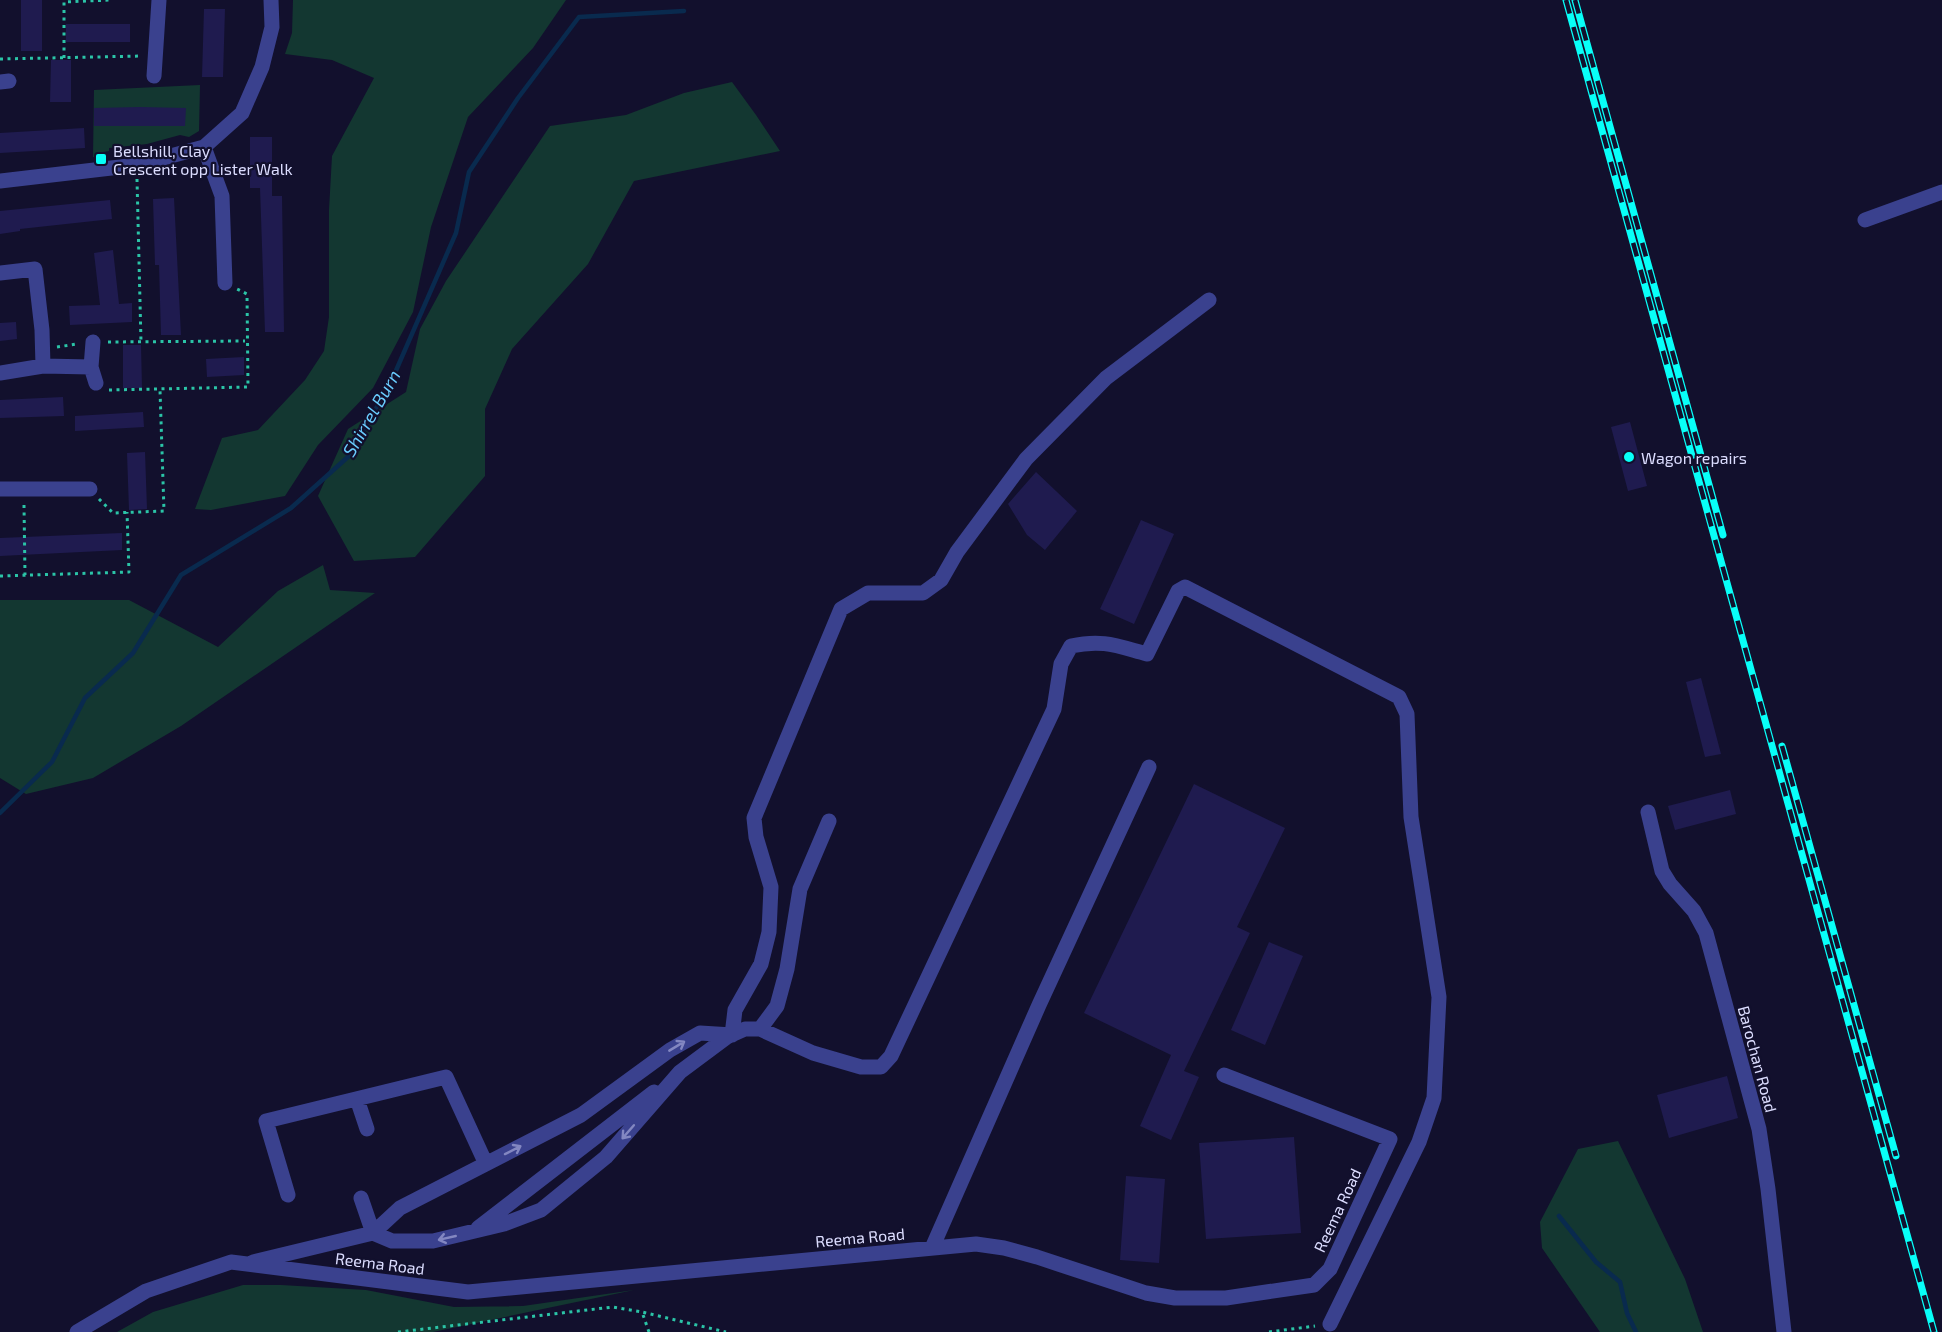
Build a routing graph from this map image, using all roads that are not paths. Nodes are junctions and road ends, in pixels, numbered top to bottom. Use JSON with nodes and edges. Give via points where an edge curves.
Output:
{"nodes":[{"id":1,"x":159,"y":0,"type":"edge"},
{"id":2,"x":271,"y":0,"type":"edge"},
{"id":3,"x":154,"y":76,"type":"dead end"},
{"id":4,"x":204,"y":147,"type":"junction"},
{"id":5,"x":0,"y":181,"type":"edge"},
{"id":6,"x":1942,"y":192,"type":"edge"},
{"id":7,"x":1865,"y":220,"type":"dead end"},
{"id":8,"x":0,"y":273,"type":"edge"},
{"id":9,"x":225,"y":283,"type":"road end"},
{"id":10,"x":1209,"y":300,"type":"dead end"},
{"id":11,"x":93,"y":342,"type":"road end"},
{"id":12,"x":43,"y":366,"type":"junction"},
{"id":13,"x":92,"y":367,"type":"junction"},
{"id":14,"x":0,"y":373,"type":"edge"},
{"id":15,"x":96,"y":383,"type":"road end"},
{"id":16,"x":0,"y":489,"type":"edge"},
{"id":17,"x":90,"y":489,"type":"dead end"},
{"id":18,"x":1149,"y":767,"type":"dead end"},
{"id":19,"x":1648,"y":812,"type":"dead end"},
{"id":20,"x":829,"y":821,"type":"dead end"},
{"id":21,"x":760,"y":1029,"type":"junction"},
{"id":22,"x":732,"y":1035,"type":"junction"},
{"id":23,"x":680,"y":1072,"type":"junction"},
{"id":24,"x":1224,"y":1075,"type":"dead end"},
{"id":25,"x":357,"y":1099,"type":"junction"},
{"id":26,"x":367,"y":1129,"type":"dead end"},
{"id":27,"x":486,"y":1164,"type":"junction"},
{"id":28,"x":288,"y":1196,"type":"dead end"},
{"id":29,"x":361,"y":1198,"type":"dead end"},
{"id":30,"x":373,"y":1233,"type":"junction"},
{"id":31,"x":471,"y":1233,"type":"junction"},
{"id":32,"x":932,"y":1248,"type":"junction"},
{"id":33,"x":244,"y":1264,"type":"junction"},
{"id":34,"x":1330,"y":1324,"type":"road end"},
{"id":35,"x":77,"y":1332,"type":"edge"},
{"id":36,"x":1784,"y":1332,"type":"edge"}],
"edges":[{"from":1,"to":3,"type":"street"},
{"from":2,"to":4,"type":"street","via":[[272,27],[262,67],[242,113]]},
{"from":4,"to":5,"type":"street","via":[[137,165]]},
{"from":4,"to":9,"type":"street","via":[[222,196]]},
{"from":6,"to":7,"type":"street"},
{"from":8,"to":12,"type":"street","via":[[35,269]]},
{"from":10,"to":22,"type":"street","via":[[1106,378],[1026,459],[957,552],[941,580],[922,593],[868,593],[841,609],[754,818],[771,887],[769,932],[761,964],[735,1010]]},
{"from":11,"to":13,"type":"street"},
{"from":12,"to":13,"type":"street"},
{"from":12,"to":14,"type":"street"},
{"from":13,"to":15,"type":"street"},
{"from":16,"to":17,"type":"street"},
{"from":18,"to":32,"type":"street"},
{"from":19,"to":36,"type":"street","name":"Barochan Road","via":[[1662,871],[1694,910],[1706,933],[1755,1118],[1768,1188]]},
{"from":20,"to":21,"type":"street","via":[[800,889],[777,1006]]},
{"from":21,"to":22,"type":"street","via":[[745,1029]]},
{"from":21,"to":34,"type":"street","via":[[813,1053],[861,1067],[881,1067],[891,1056],[1054,709],[1061,664],[1071,646],[1091,641],[1147,654],[1178,591],[1185,586],[1216,602],[1399,697],[1407,714],[1411,817],[1439,997],[1434,1098],[1419,1142]]},
{"from":22,"to":23,"type":"street"},
{"from":27,"to":22,"type":"street","one_way":true,"via":[[581,1115],[670,1050],[700,1033]]},
{"from":23,"to":31,"type":"street"},
{"from":23,"to":31,"type":"street","one_way":true,"via":[[606,1157],[542,1210]]},
{"from":24,"to":32,"type":"street","name":"Reema Road","via":[[1390,1139],[1330,1269],[1314,1285],[1226,1298],[1175,1298],[1146,1293],[1004,1248],[976,1244]]},
{"from":25,"to":26,"type":"street"},
{"from":25,"to":27,"type":"street","via":[[446,1077]]},
{"from":25,"to":28,"type":"street","via":[[266,1121]]},
{"from":27,"to":30,"type":"street","via":[[400,1208]]},
{"from":29,"to":30,"type":"street"},
{"from":31,"to":30,"type":"street","one_way":true,"via":[[433,1242],[392,1241]]},
{"from":30,"to":33,"type":"street"},
{"from":32,"to":33,"type":"street","name":"Reema Road","via":[[468,1292]]},
{"from":33,"to":35,"type":"street","name":"Reema Road","via":[[231,1262],[146,1291]]}]}
